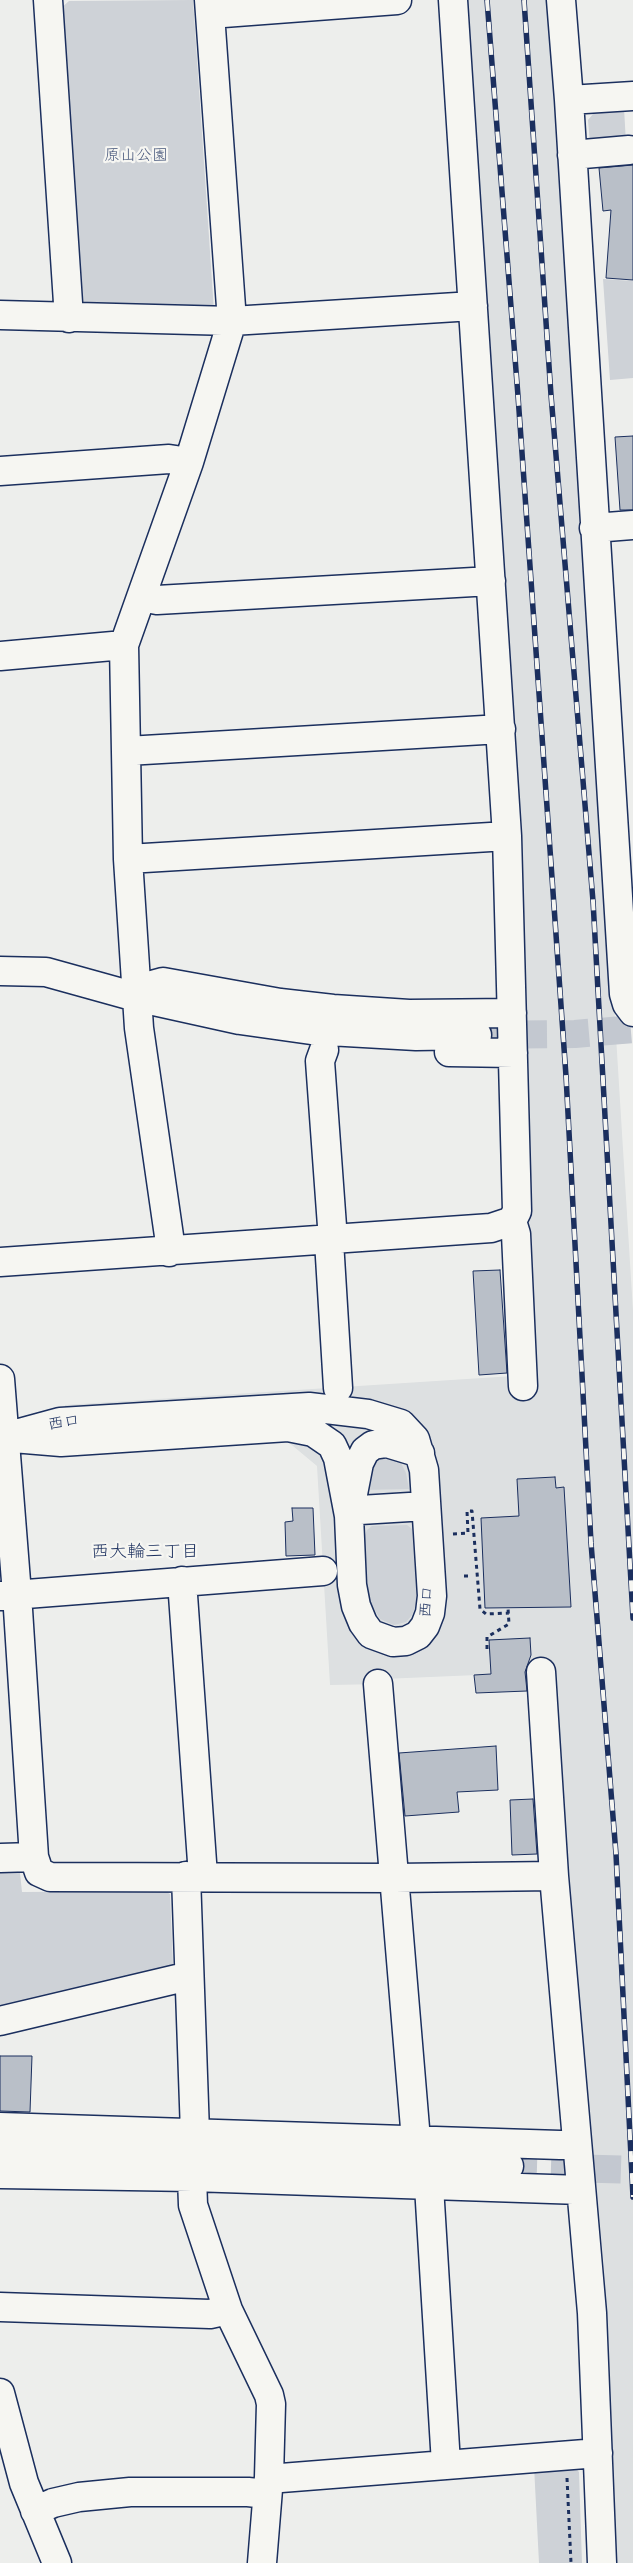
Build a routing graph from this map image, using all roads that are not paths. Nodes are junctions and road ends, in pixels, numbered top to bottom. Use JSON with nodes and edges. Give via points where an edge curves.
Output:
{"nodes":[{"id":1,"x":48,"y":0,"type":"edge"},
{"id":2,"x":397,"y":0,"type":"edge"},
{"id":3,"x":453,"y":0,"type":"edge"},
{"id":4,"x":561,"y":0,"type":"edge"},
{"id":5,"x":209,"y":7,"type":"edge"},
{"id":6,"x":633,"y":96,"type":"edge"},
{"id":7,"x":569,"y":100,"type":"junction"},
{"id":8,"x":629,"y":150,"type":"dead end"},
{"id":9,"x":572,"y":155,"type":"junction"},
{"id":10,"x":473,"y":306,"type":"junction"},
{"id":11,"x":0,"y":315,"type":"edge"},
{"id":12,"x":70,"y":318,"type":"junction"},
{"id":13,"x":232,"y":321,"type":"junction"},
{"id":14,"x":189,"y":462,"type":"junction"},
{"id":15,"x":0,"y":471,"type":"edge"},
{"id":16,"x":633,"y":525,"type":"edge"},
{"id":17,"x":594,"y":528,"type":"junction"},
{"id":18,"x":491,"y":581,"type":"junction"},
{"id":19,"x":141,"y":597,"type":"junction"},
{"id":20,"x":124,"y":645,"type":"junction"},
{"id":21,"x":0,"y":656,"type":"edge"},
{"id":22,"x":501,"y":729,"type":"junction"},
{"id":23,"x":127,"y":751,"type":"junction"},
{"id":24,"x":622,"y":781,"type":"edge"},
{"id":25,"x":507,"y":836,"type":"junction"},
{"id":26,"x":128,"y":859,"type":"junction"},
{"id":27,"x":0,"y":971,"type":"edge"},
{"id":28,"x":136,"y":997,"type":"junction"},
{"id":29,"x":633,"y":1012,"type":"edge"},
{"id":30,"x":512,"y":1013,"type":"junction"},
{"id":31,"x":477,"y":1036,"type":"tunnel mouth"},
{"id":32,"x":324,"y":1050,"type":"junction"},
{"id":33,"x":513,"y":1052,"type":"junction"},
{"id":34,"x":512,"y":1221,"type":"junction"},
{"id":35,"x":331,"y":1241,"type":"junction"},
{"id":36,"x":169,"y":1252,"type":"junction"},
{"id":37,"x":0,"y":1262,"type":"edge"},
{"id":38,"x":0,"y":1379,"type":"edge"},
{"id":39,"x":523,"y":1386,"type":"dead end"},
{"id":40,"x":338,"y":1388,"type":"dead end"},
{"id":41,"x":2,"y":1437,"type":"edge"},
{"id":42,"x":420,"y":1453,"type":"junction"},
{"id":43,"x":426,"y":1506,"type":"junction"},
{"id":44,"x":349,"y":1516,"type":"junction"},
{"id":45,"x":323,"y":1571,"type":"dead end"},
{"id":46,"x":182,"y":1582,"type":"junction"},
{"id":47,"x":9,"y":1595,"type":"edge"},
{"id":48,"x":541,"y":1672,"type":"dead end"},
{"id":49,"x":369,"y":1684,"type":"dead end"},
{"id":50,"x":34,"y":1857,"type":"junction"},
{"id":51,"x":0,"y":1858,"type":"edge"},
{"id":52,"x":194,"y":1876,"type":"junction"},
{"id":53,"x":554,"y":1876,"type":"junction"},
{"id":54,"x":385,"y":1878,"type":"junction"},
{"id":55,"x":190,"y":1976,"type":"junction"},
{"id":56,"x":0,"y":2022,"type":"edge"},
{"id":57,"x":0,"y":2127,"type":"edge"},
{"id":58,"x":195,"y":2133,"type":"junction"},
{"id":59,"x":406,"y":2140,"type":"junction"},
{"id":60,"x":577,"y":2144,"type":"junction"},
{"id":61,"x":0,"y":2150,"type":"edge"},
{"id":62,"x":509,"y":2166,"type":"tunnel mouth"},
{"id":63,"x":0,"y":2174,"type":"edge"},
{"id":64,"x":192,"y":2177,"type":"junction"},
{"id":65,"x":429,"y":2186,"type":"junction"},
{"id":66,"x":581,"y":2190,"type":"junction"},
{"id":67,"x":0,"y":2307,"type":"edge"},
{"id":68,"x":228,"y":2310,"type":"junction"},
{"id":69,"x":0,"y":2393,"type":"edge"},
{"id":70,"x":598,"y":2453,"type":"junction"},
{"id":71,"x":446,"y":2464,"type":"junction"},
{"id":72,"x":268,"y":2486,"type":"junction"},
{"id":73,"x":35,"y":2511,"type":"junction"},
{"id":74,"x":57,"y":2563,"type":"edge"},
{"id":75,"x":262,"y":2563,"type":"edge"},
{"id":76,"x":602,"y":2563,"type":"edge"}],
"edges":[{"from":1,"to":12,"type":"street"},
{"from":2,"to":5,"type":"street"},
{"from":3,"to":10,"type":"street"},
{"from":4,"to":7,"type":"street"},
{"from":5,"to":13,"type":"street"},
{"from":6,"to":7,"type":"street"},
{"from":7,"to":9,"type":"street"},
{"from":8,"to":9,"type":"street"},
{"from":9,"to":17,"type":"street"},
{"from":10,"to":13,"type":"street"},
{"from":10,"to":18,"type":"street"},
{"from":11,"to":12,"type":"street"},
{"from":12,"to":13,"type":"street"},
{"from":13,"to":14,"type":"street"},
{"from":14,"to":15,"type":"street","via":[[168,459]]},
{"from":14,"to":19,"type":"street"},
{"from":16,"to":17,"type":"street"},
{"from":17,"to":24,"type":"street"},
{"from":18,"to":19,"type":"street","via":[[157,600]]},
{"from":18,"to":22,"type":"street"},
{"from":19,"to":20,"type":"street"},
{"from":20,"to":21,"type":"street"},
{"from":20,"to":23,"type":"street"},
{"from":22,"to":23,"type":"street"},
{"from":22,"to":25,"type":"street"},
{"from":23,"to":26,"type":"street"},
{"from":24,"to":29,"type":"street","via":[[624,994]]},
{"from":25,"to":26,"type":"street"},
{"from":25,"to":30,"type":"street"},
{"from":26,"to":28,"type":"street"},
{"from":27,"to":28,"type":"street","via":[[46,972]]},
{"from":28,"to":30,"type":"street","via":[[152,985],[163,982],[245,998],[333,1009],[408,1014]]},
{"from":28,"to":31,"type":"street","via":[[240,1020],[311,1030]]},
{"from":28,"to":32,"type":"street","via":[[152,1014],[167,1020],[228,1035]]},
{"from":28,"to":36,"type":"street"},
{"from":30,"to":33,"type":"street"},
{"from":32,"to":33,"type":"street"},
{"from":32,"to":35,"type":"street","via":[[320,1061]]},
{"from":33,"to":34,"type":"street","via":[[517,1211]]},
{"from":34,"to":35,"type":"street","via":[[491,1228]]},
{"from":34,"to":39,"type":"street","via":[[516,1234]]},
{"from":35,"to":36,"type":"street"},
{"from":35,"to":40,"type":"street"},
{"from":36,"to":37,"type":"street"},
{"from":38,"to":41,"type":"street"},
{"from":41,"to":42,"type":"street","name":"西口","via":[[60,1422],[310,1408],[368,1414],[401,1424],[415,1439]]},
{"from":41,"to":44,"type":"street","name":"西口","via":[[61,1442],[304,1428],[332,1445],[338,1458]]},
{"from":41,"to":47,"type":"street"},
{"from":42,"to":43,"type":"street","name":"西口"},
{"from":42,"to":44,"type":"street","via":[[387,1443],[365,1451],[359,1462]]},
{"from":43,"to":44,"type":"street","via":[[360,1510]]},
{"from":43,"to":44,"type":"street","name":"西口","via":[[432,1596],[430,1613],[418,1636],[406,1641],[381,1640],[363,1623],[352,1585]]},
{"from":45,"to":46,"type":"street"},
{"from":46,"to":47,"type":"street"},
{"from":46,"to":52,"type":"street"},
{"from":47,"to":50,"type":"street"},
{"from":48,"to":53,"type":"street"},
{"from":49,"to":54,"type":"street"},
{"from":50,"to":51,"type":"street"},
{"from":50,"to":52,"type":"street","via":[[39,1872],[50,1877]]},
{"from":52,"to":54,"type":"street"},
{"from":52,"to":55,"type":"street"},
{"from":53,"to":54,"type":"street"},
{"from":53,"to":60,"type":"street"},
{"from":54,"to":59,"type":"street","via":[[397,2122]]},
{"from":55,"to":56,"type":"street"},
{"from":55,"to":58,"type":"street"},
{"from":57,"to":58,"type":"street"},
{"from":58,"to":59,"type":"street"},
{"from":59,"to":60,"type":"street"},
{"from":60,"to":66,"type":"street"},
{"from":61,"to":62,"type":"street"},
{"from":63,"to":64,"type":"street"},
{"from":64,"to":65,"type":"street"},
{"from":64,"to":68,"type":"street","via":[[193,2204]]},
{"from":65,"to":66,"type":"street"},
{"from":65,"to":71,"type":"street"},
{"from":66,"to":70,"type":"street","via":[[592,2313]]},
{"from":67,"to":68,"type":"street","via":[[210,2314]]},
{"from":68,"to":72,"type":"street","via":[[269,2395]]},
{"from":69,"to":73,"type":"street","via":[[24,2483]]},
{"from":70,"to":71,"type":"street"},
{"from":70,"to":76,"type":"street"},
{"from":71,"to":72,"type":"street","via":[[281,2478]]},
{"from":72,"to":73,"type":"street","via":[[248,2492],[130,2492],[79,2497]]},
{"from":72,"to":75,"type":"street"},
{"from":73,"to":74,"type":"street"}]}
